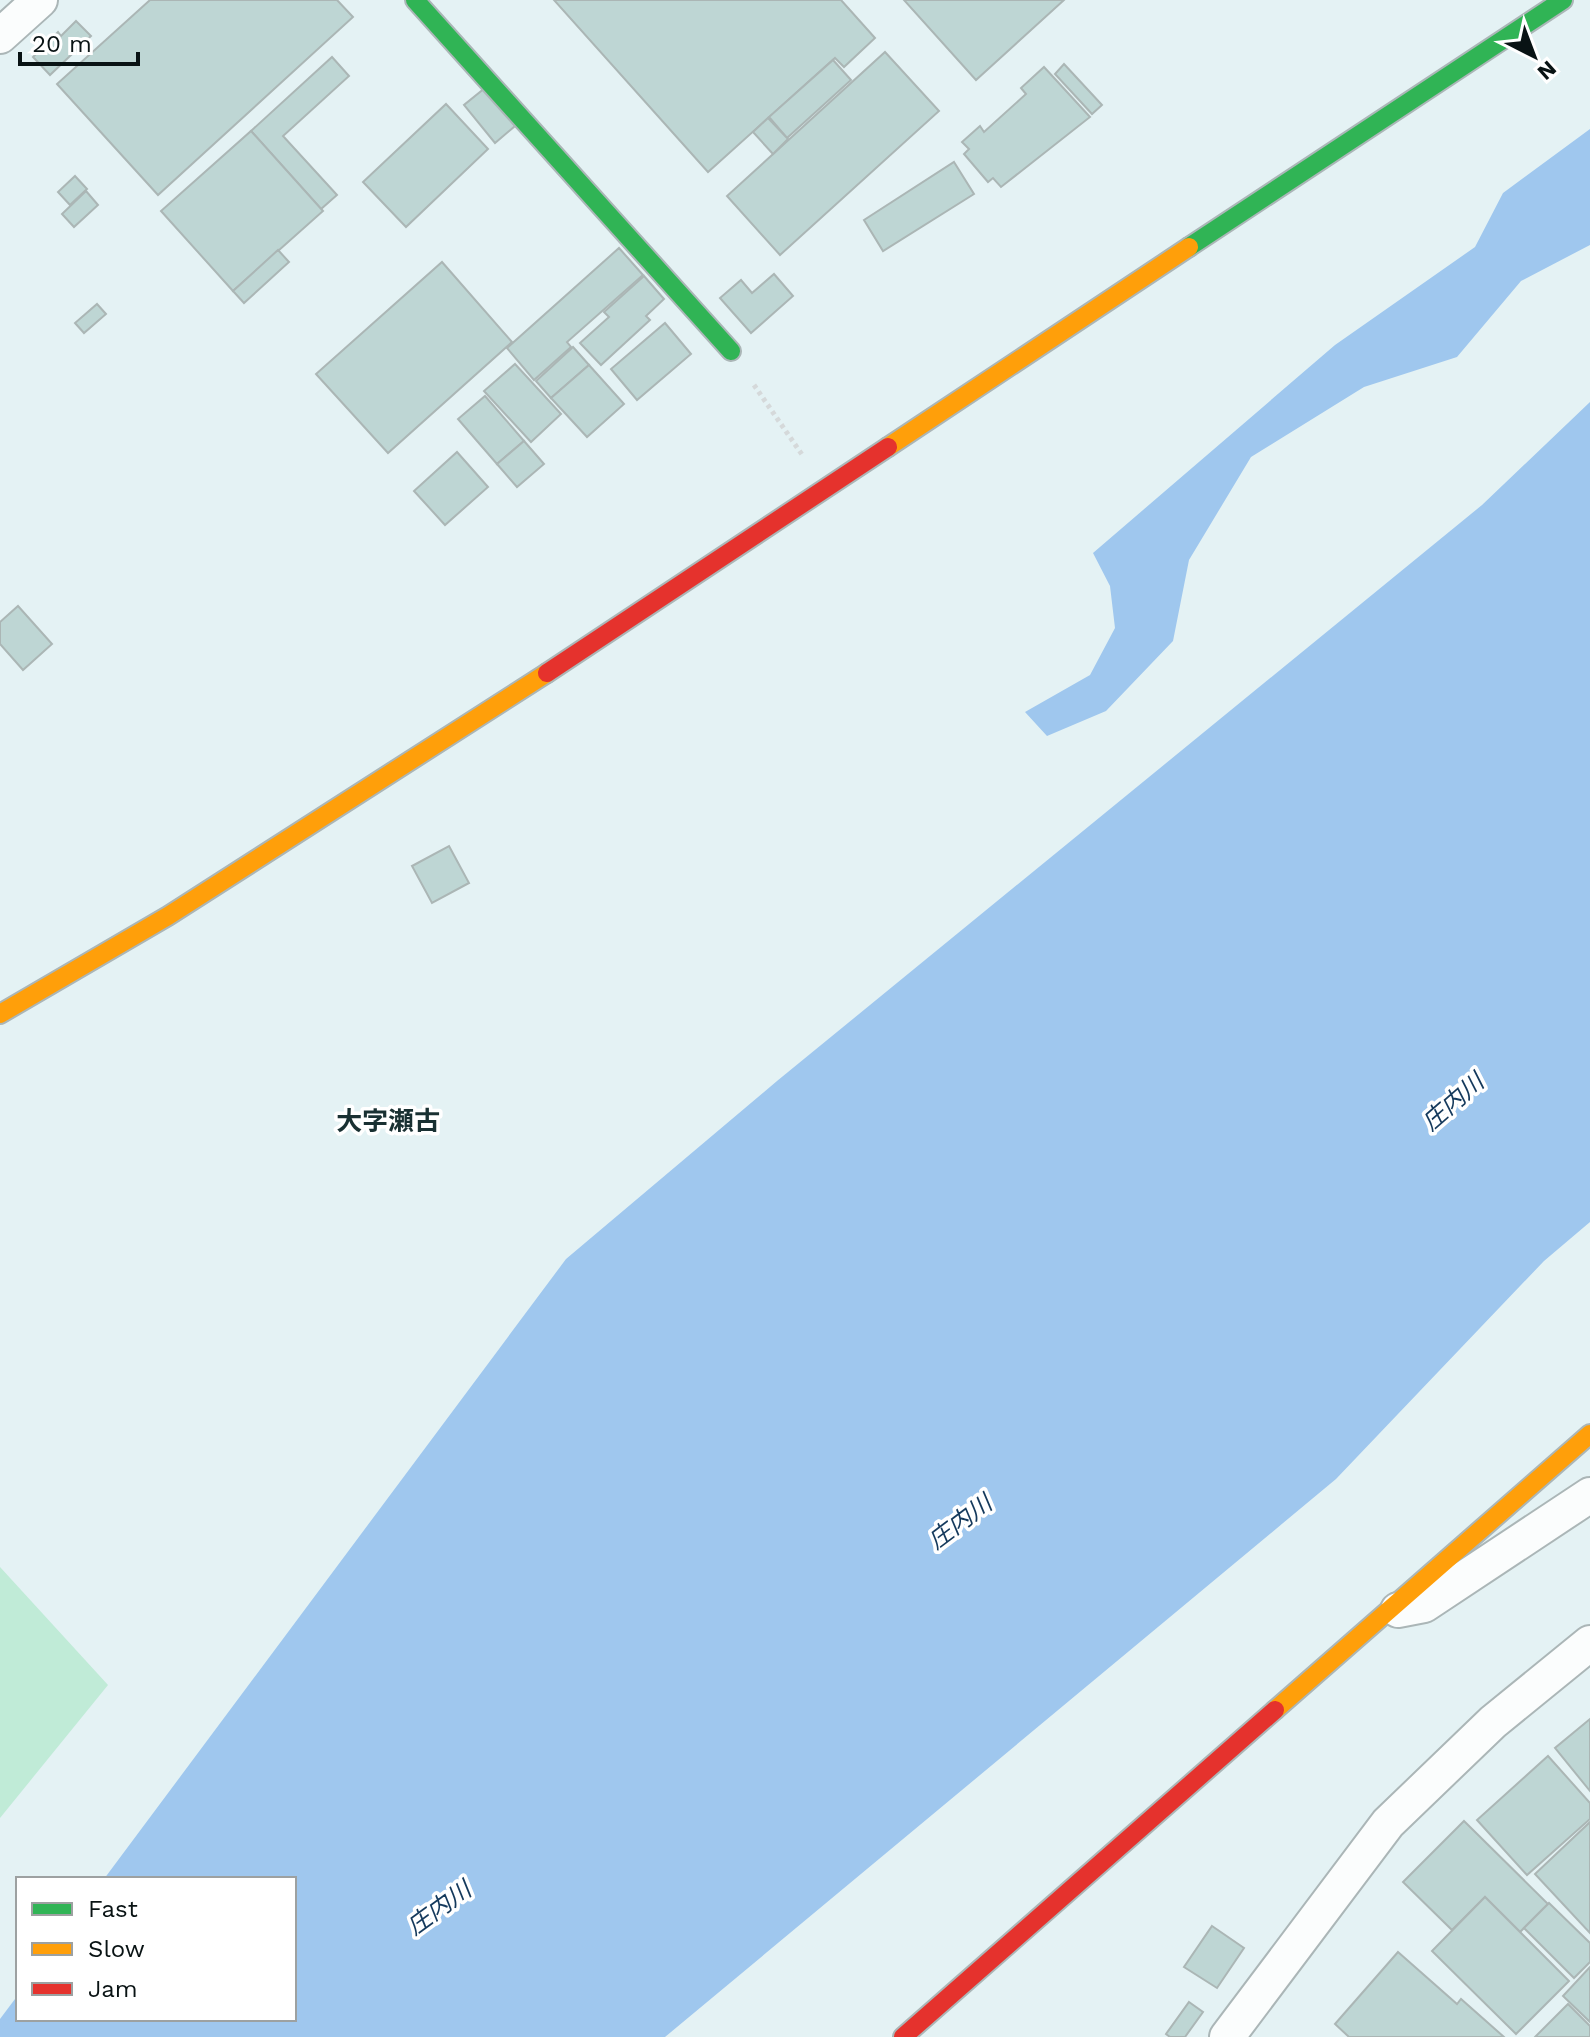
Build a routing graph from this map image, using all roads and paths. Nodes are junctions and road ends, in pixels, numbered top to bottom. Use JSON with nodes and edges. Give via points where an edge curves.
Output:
{"nodes":[{"id":1,"x":40,"y":0,"type":"edge"},
{"id":2,"x":415,"y":0,"type":"edge"},
{"id":3,"x":1563,"y":0,"type":"edge"},
{"id":4,"x":0,"y":36,"type":"edge"},
{"id":5,"x":731,"y":351,"type":"joint"},
{"id":6,"x":826,"y":489,"type":"junction"},
{"id":7,"x":0,"y":1014,"type":"edge"},
{"id":8,"x":1590,"y":1434,"type":"edge"},
{"id":9,"x":1590,"y":1495,"type":"edge"},
{"id":10,"x":1386,"y":1612,"type":"junction"},
{"id":11,"x":1590,"y":1643,"type":"edge"},
{"id":12,"x":903,"y":2037,"type":"edge"},
{"id":13,"x":1227,"y":2037,"type":"edge"}],
"edges":[{"from":1,"to":4,"type":"street"},
{"from":2,"to":5,"type":"street"},
{"from":3,"to":6,"type":"street"},
{"from":5,"to":6,"type":"path"},
{"from":6,"to":7,"type":"street","via":[[208,891]]},
{"from":8,"to":10,"type":"street"},
{"from":9,"to":10,"type":"street","via":[[1424,1605]]},
{"from":10,"to":12,"type":"street"},
{"from":11,"to":13,"type":"street","via":[[1493,1722],[1388,1823]]}]}
